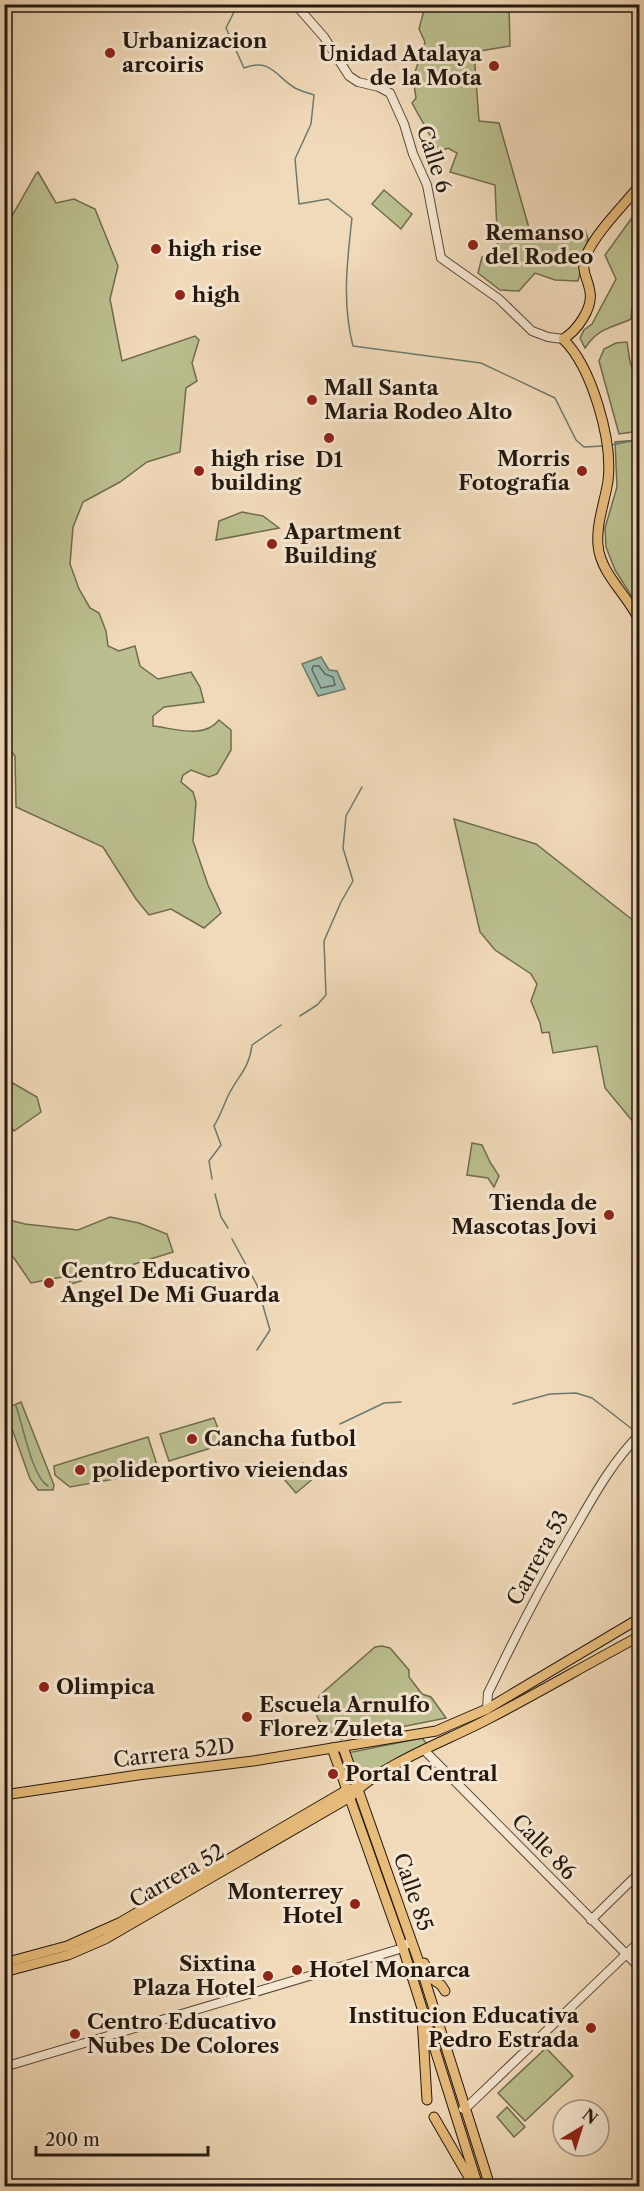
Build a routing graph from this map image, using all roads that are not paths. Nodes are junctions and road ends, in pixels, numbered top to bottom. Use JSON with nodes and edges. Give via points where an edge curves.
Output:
{"nodes":[{"id":1,"x":295,"y":4,"type":"edge"},
{"id":2,"x":639,"y":185,"type":"edge"},
{"id":3,"x":563,"y":339,"type":"junction"},
{"id":4,"x":639,"y":622,"type":"edge"},
{"id":5,"x":638,"y":1435,"type":"edge"},
{"id":6,"x":639,"y":1618,"type":"edge"},
{"id":7,"x":639,"y":1636,"type":"edge"},
{"id":8,"x":487,"y":1709,"type":"junction"},
{"id":9,"x":343,"y":1747,"type":"junction"},
{"id":10,"x":332,"y":1748,"type":"junction"},
{"id":11,"x":424,"y":1750,"type":"junction"},
{"id":12,"x":358,"y":1789,"type":"junction"},
{"id":13,"x":348,"y":1794,"type":"junction"},
{"id":14,"x":4,"y":1795,"type":"edge"},
{"id":15,"x":639,"y":1872,"type":"edge"},
{"id":16,"x":591,"y":1920,"type":"junction"},
{"id":17,"x":411,"y":1940,"type":"junction"},
{"id":18,"x":639,"y":1941,"type":"edge"},
{"id":19,"x":403,"y":1948,"type":"junction"},
{"id":20,"x":625,"y":1954,"type":"junction"},
{"id":21,"x":416,"y":1955,"type":"junction"},
{"id":22,"x":4,"y":1963,"type":"edge"},
{"id":23,"x":639,"y":1968,"type":"edge"},
{"id":24,"x":4,"y":1972,"type":"edge"},
{"id":25,"x":445,"y":1991,"type":"dead end"},
{"id":26,"x":421,"y":2002,"type":"junction"},
{"id":27,"x":4,"y":2067,"type":"edge"},
{"id":28,"x":450,"y":2093,"type":"junction"},
{"id":29,"x":427,"y":2100,"type":"dead end"},
{"id":30,"x":466,"y":2108,"type":"junction"},
{"id":31,"x":455,"y":2111,"type":"junction"},
{"id":32,"x":434,"y":2117,"type":"dead end"},
{"id":33,"x":476,"y":2187,"type":"edge"},
{"id":34,"x":490,"y":2187,"type":"edge"}],
"edges":[{"from":1,"to":3,"type":"street","name":"Calle 6","via":[[324,37],[349,76],[390,93],[427,185],[441,258],[500,299],[526,328]]},
{"from":2,"to":3,"type":"main road","via":[[587,253],[583,269],[589,303],[575,328]]},
{"from":3,"to":4,"type":"main road","via":[[589,381],[606,430],[608,478],[598,546],[603,563]]},
{"from":5,"to":8,"type":"street","name":"Carrera 53","via":[[603,1480],[543,1583],[488,1693]]},
{"from":6,"to":8,"type":"main road"},
{"from":7,"to":11,"type":"main road","name":"Carrera 52"},
{"from":8,"to":9,"type":"main road","name":"Carrera 52D","via":[[436,1731]]},
{"from":9,"to":10,"type":"main road","name":"Carrera 52D"},
{"from":9,"to":12,"type":"main road","name":"Calle 85"},
{"from":10,"to":13,"type":"main road","name":"Calle 85"},
{"from":10,"to":14,"type":"main road","name":"Carrera 52D"},
{"from":11,"to":12,"type":"main road","name":"Carrera 52"},
{"from":11,"to":16,"type":"street","name":"Calle 86"},
{"from":12,"to":13,"type":"main road","name":"Carrera 52"},
{"from":12,"to":17,"type":"main road","name":"Calle 85"},
{"from":13,"to":19,"type":"main road","name":"Calle 85"},
{"from":13,"to":22,"type":"main road","name":"Carrera 52","via":[[121,1922],[67,1946]]},
{"from":13,"to":24,"type":"main road","name":"Carrera 52","via":[[105,1939],[68,1955]]},
{"from":15,"to":16,"type":"street"},
{"from":16,"to":20,"type":"street","name":"Calle 86"},
{"from":17,"to":19,"type":"street"},
{"from":17,"to":21,"type":"main road","name":"Calle 85"},
{"from":18,"to":20,"type":"street"},
{"from":19,"to":21,"type":"main road"},
{"from":19,"to":26,"type":"main road","name":"Calle 85"},
{"from":19,"to":27,"type":"street"},
{"from":20,"to":23,"type":"street","name":"Calle 86"},
{"from":20,"to":30,"type":"street"},
{"from":21,"to":25,"type":"main road"},
{"from":21,"to":30,"type":"main road","name":"Calle 85"},
{"from":26,"to":28,"type":"main road","name":"Calle 85"},
{"from":26,"to":29,"type":"main road"},
{"from":28,"to":30,"type":"main road"},
{"from":28,"to":31,"type":"main road","name":"Calle 85"},
{"from":30,"to":31,"type":"street"},
{"from":30,"to":34,"type":"main road","name":"Calle 85"},
{"from":31,"to":33,"type":"main road","name":"Calle 85"},
{"from":32,"to":33,"type":"main road"}]}
